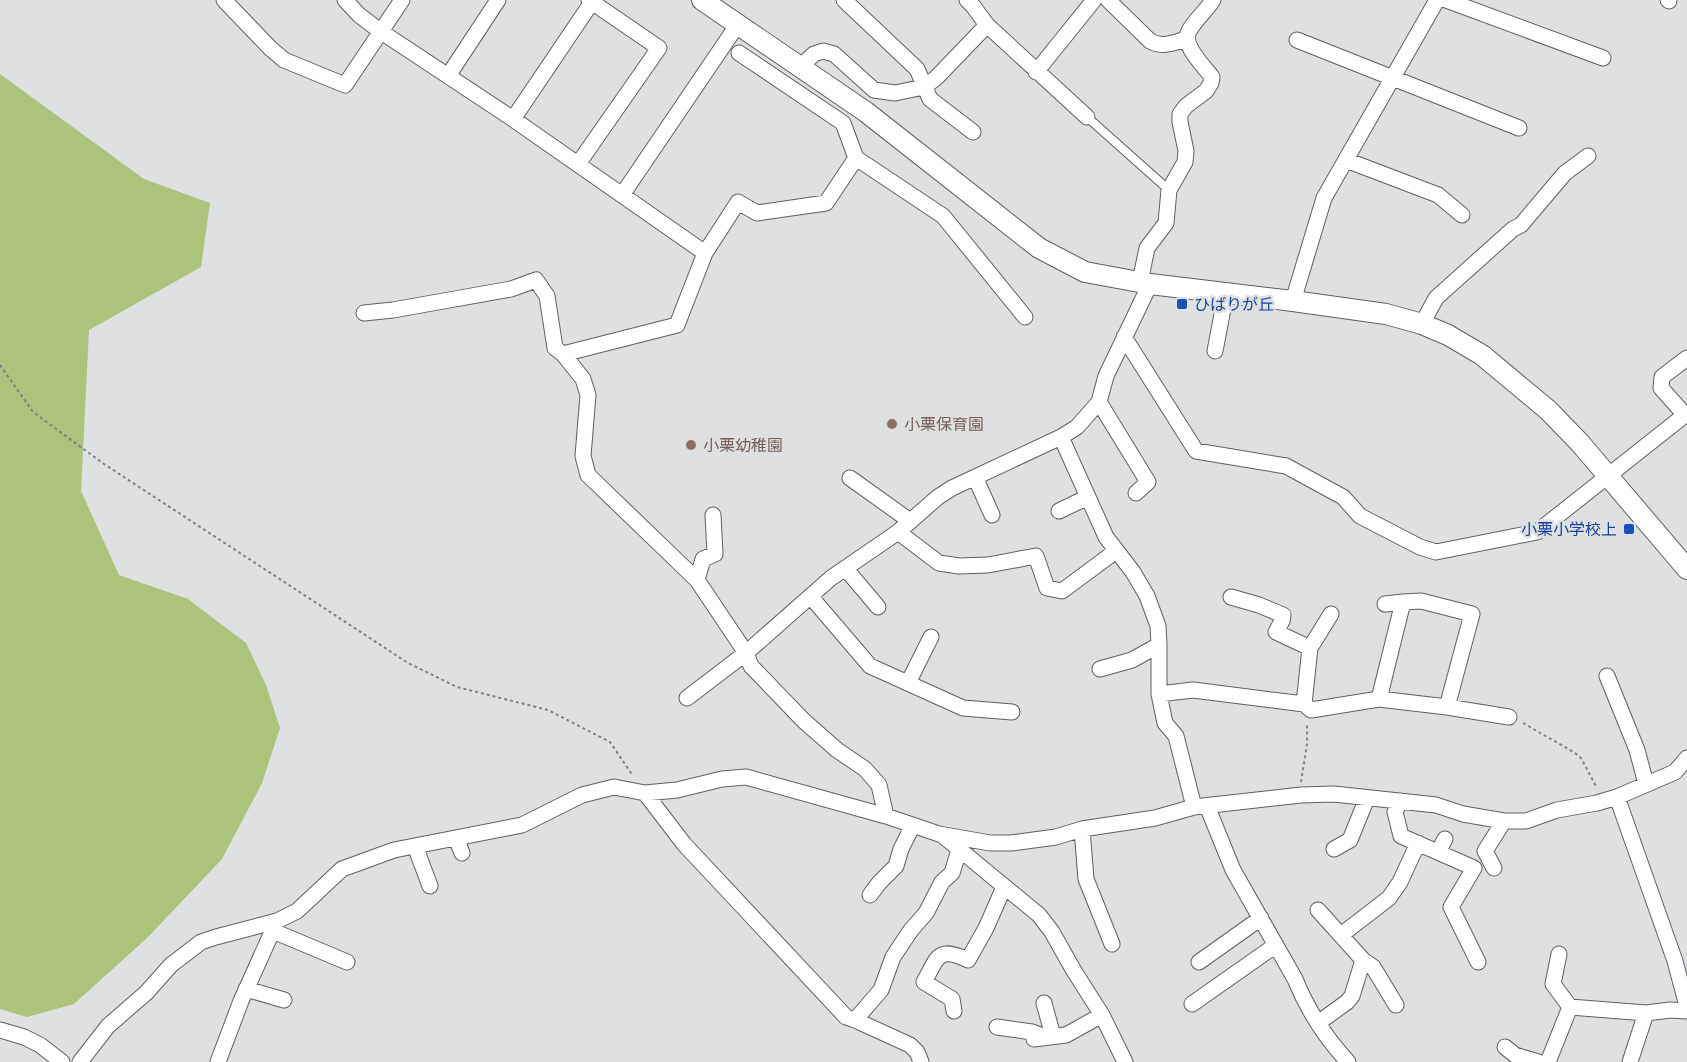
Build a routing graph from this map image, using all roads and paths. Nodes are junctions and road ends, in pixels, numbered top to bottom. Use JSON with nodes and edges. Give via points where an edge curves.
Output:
{"nodes":[{"id":1,"x":224,"y":0,"type":"edge"},
{"id":2,"x":345,"y":0,"type":"edge"},
{"id":3,"x":402,"y":0,"type":"edge"},
{"id":4,"x":498,"y":0,"type":"edge"},
{"id":5,"x":702,"y":0,"type":"edge"},
{"id":6,"x":844,"y":0,"type":"edge"},
{"id":7,"x":1094,"y":0,"type":"edge"},
{"id":8,"x":1108,"y":0,"type":"edge"},
{"id":9,"x":1213,"y":0,"type":"edge"},
{"id":10,"x":1437,"y":0,"type":"edge"},
{"id":11,"x":1446,"y":0,"type":"edge"},
{"id":12,"x":590,"y":1,"type":"edge"},
{"id":13,"x":973,"y":2,"type":"edge"},
{"id":14,"x":738,"y":24,"type":"junction"},
{"id":15,"x":987,"y":25,"type":"junction"},
{"id":16,"x":380,"y":31,"type":"junction"},
{"id":17,"x":1186,"y":39,"type":"junction"},
{"id":18,"x":1297,"y":40,"type":"dead end"},
{"id":19,"x":739,"y":53,"type":"dead end"},
{"id":20,"x":1602,"y":58,"type":"dead end"},
{"id":21,"x":800,"y":67,"type":"junction"},
{"id":22,"x":1036,"y":72,"type":"junction"},
{"id":23,"x":448,"y":76,"type":"junction"},
{"id":24,"x":1394,"y":78,"type":"junction"},
{"id":25,"x":924,"y":87,"type":"junction"},
{"id":26,"x":1087,"y":117,"type":"joint"},
{"id":27,"x":513,"y":119,"type":"junction"},
{"id":28,"x":1520,"y":128,"type":"dead end"},
{"id":29,"x":973,"y":132,"type":"dead end"},
{"id":30,"x":1588,"y":156,"type":"dead end"},
{"id":31,"x":856,"y":158,"type":"junction"},
{"id":32,"x":1346,"y":160,"type":"junction"},
{"id":33,"x":578,"y":164,"type":"junction"},
{"id":34,"x":1169,"y":190,"type":"junction"},
{"id":35,"x":622,"y":195,"type":"junction"},
{"id":36,"x":1462,"y":215,"type":"dead end"},
{"id":37,"x":705,"y":253,"type":"junction"},
{"id":38,"x":1145,"y":283,"type":"junction"},
{"id":39,"x":1226,"y":293,"type":"junction"},
{"id":40,"x":1293,"y":301,"type":"junction"},
{"id":41,"x":364,"y":313,"type":"dead end"},
{"id":42,"x":1025,"y":317,"type":"dead end"},
{"id":43,"x":1422,"y":324,"type":"junction"},
{"id":44,"x":1124,"y":337,"type":"junction"},
{"id":45,"x":1215,"y":351,"type":"dead end"},
{"id":46,"x":563,"y":354,"type":"junction"},
{"id":47,"x":1687,"y":358,"type":"edge"},
{"id":48,"x":0,"y":365,"type":"edge"},
{"id":49,"x":1099,"y":402,"type":"junction"},
{"id":50,"x":1061,"y":437,"type":"junction"},
{"id":51,"x":1608,"y":476,"type":"junction"},
{"id":52,"x":975,"y":477,"type":"junction"},
{"id":53,"x":850,"y":478,"type":"dead end"},
{"id":54,"x":1136,"y":493,"type":"dead end"},
{"id":55,"x":1088,"y":497,"type":"junction"},
{"id":56,"x":1059,"y":512,"type":"dead end"},
{"id":57,"x":713,"y":515,"type":"dead end"},
{"id":58,"x":992,"y":515,"type":"dead end"},
{"id":59,"x":910,"y":521,"type":"junction"},
{"id":60,"x":898,"y":532,"type":"junction"},
{"id":61,"x":1116,"y":550,"type":"junction"},
{"id":62,"x":845,"y":568,"type":"junction"},
{"id":63,"x":1687,"y":569,"type":"edge"},
{"id":64,"x":697,"y":580,"type":"junction"},
{"id":65,"x":811,"y":597,"type":"junction"},
{"id":66,"x":1231,"y":597,"type":"dead end"},
{"id":67,"x":1403,"y":602,"type":"junction"},
{"id":68,"x":1385,"y":604,"type":"dead end"},
{"id":69,"x":878,"y":607,"type":"dead end"},
{"id":70,"x":1331,"y":614,"type":"dead end"},
{"id":71,"x":931,"y":637,"type":"dead end"},
{"id":72,"x":1159,"y":645,"type":"junction"},
{"id":73,"x":1310,"y":648,"type":"junction"},
{"id":74,"x":746,"y":653,"type":"junction"},
{"id":75,"x":1100,"y":669,"type":"dead end"},
{"id":76,"x":1607,"y":676,"type":"dead end"},
{"id":77,"x":909,"y":684,"type":"junction"},
{"id":78,"x":1159,"y":694,"type":"junction"},
{"id":79,"x":687,"y":698,"type":"dead end"},
{"id":80,"x":1379,"y":699,"type":"junction"},
{"id":81,"x":1307,"y":707,"type":"junction"},
{"id":82,"x":1447,"y":707,"type":"junction"},
{"id":83,"x":1012,"y":712,"type":"dead end"},
{"id":84,"x":1509,"y":717,"type":"joint"},
{"id":85,"x":1687,"y":758,"type":"edge"},
{"id":86,"x":1646,"y":784,"type":"junction"},
{"id":87,"x":645,"y":793,"type":"junction"},
{"id":88,"x":1300,"y":795,"type":"junction"},
{"id":89,"x":1367,"y":798,"type":"junction"},
{"id":90,"x":1611,"y":799,"type":"junction"},
{"id":91,"x":1400,"y":801,"type":"junction"},
{"id":92,"x":1200,"y":806,"type":"junction"},
{"id":93,"x":886,"y":816,"type":"junction"},
{"id":94,"x":1504,"y":821,"type":"junction"},
{"id":95,"x":913,"y":825,"type":"junction"},
{"id":96,"x":1082,"y":829,"type":"junction"},
{"id":97,"x":939,"y":834,"type":"junction"},
{"id":98,"x":456,"y":838,"type":"junction"},
{"id":99,"x":1418,"y":843,"type":"junction"},
{"id":100,"x":415,"y":846,"type":"junction"},
{"id":101,"x":1334,"y":849,"type":"dead end"},
{"id":102,"x":959,"y":850,"type":"junction"},
{"id":103,"x":462,"y":854,"type":"dead end"},
{"id":104,"x":1494,"y":868,"type":"dead end"},
{"id":105,"x":430,"y":886,"type":"dead end"},
{"id":106,"x":1004,"y":887,"type":"junction"},
{"id":107,"x":870,"y":895,"type":"dead end"},
{"id":108,"x":1318,"y":910,"type":"dead end"},
{"id":109,"x":1261,"y":918,"type":"junction"},
{"id":110,"x":275,"y":926,"type":"junction"},
{"id":111,"x":1341,"y":935,"type":"junction"},
{"id":112,"x":1112,"y":944,"type":"dead end"},
{"id":113,"x":1276,"y":945,"type":"junction"},
{"id":114,"x":1560,"y":954,"type":"dead end"},
{"id":115,"x":1363,"y":960,"type":"junction"},
{"id":116,"x":347,"y":962,"type":"dead end"},
{"id":117,"x":1199,"y":962,"type":"dead end"},
{"id":118,"x":1478,"y":962,"type":"dead end"},
{"id":119,"x":246,"y":989,"type":"junction"},
{"id":120,"x":284,"y":1000,"type":"dead end"},
{"id":121,"x":1044,"y":1002,"type":"dead end"},
{"id":122,"x":1192,"y":1004,"type":"dead end"},
{"id":123,"x":1396,"y":1005,"type":"dead end"},
{"id":124,"x":1687,"y":1006,"type":"edge"},
{"id":125,"x":1570,"y":1007,"type":"junction"},
{"id":126,"x":954,"y":1011,"type":"dead end"},
{"id":127,"x":1687,"y":1011,"type":"edge"},
{"id":128,"x":1646,"y":1013,"type":"junction"},
{"id":129,"x":1102,"y":1015,"type":"junction"},
{"id":130,"x":855,"y":1020,"type":"junction"},
{"id":131,"x":1318,"y":1023,"type":"junction"},
{"id":132,"x":997,"y":1027,"type":"dead end"},
{"id":133,"x":0,"y":1030,"type":"edge"},
{"id":134,"x":1044,"y":1038,"type":"junction"},
{"id":135,"x":1505,"y":1047,"type":"dead end"},
{"id":136,"x":62,"y":1062,"type":"edge"},
{"id":137,"x":80,"y":1062,"type":"edge"},
{"id":138,"x":218,"y":1062,"type":"edge"},
{"id":139,"x":921,"y":1062,"type":"edge"},
{"id":140,"x":1125,"y":1062,"type":"edge"},
{"id":141,"x":1348,"y":1062,"type":"edge"},
{"id":142,"x":1538,"y":1062,"type":"edge"},
{"id":143,"x":1548,"y":1062,"type":"edge"},
{"id":144,"x":1630,"y":1062,"type":"edge"}],
"edges":[{"from":1,"to":16,"type":"street","via":[[284,60],[345,85]]},
{"from":2,"to":16,"type":"street"},
{"from":3,"to":16,"type":"street"},
{"from":4,"to":23,"type":"street"},
{"from":5,"to":14,"type":"street"},
{"from":6,"to":25,"type":"street","via":[[917,69]]},
{"from":7,"to":22,"type":"street"},
{"from":8,"to":17,"type":"street","via":[[1157,45]]},
{"from":9,"to":17,"type":"street"},
{"from":10,"to":24,"type":"street"},
{"from":11,"to":20,"type":"street"},
{"from":12,"to":27,"type":"street"},
{"from":12,"to":33,"type":"street","via":[[659,48]]},
{"from":13,"to":15,"type":"street"},
{"from":14,"to":21,"type":"street"},
{"from":14,"to":35,"type":"street"},
{"from":15,"to":22,"type":"street"},
{"from":15,"to":25,"type":"street"},
{"from":16,"to":23,"type":"street"},
{"from":17,"to":34,"type":"street","via":[[1212,77],[1206,91],[1180,114],[1185,162]]},
{"from":18,"to":24,"type":"street"},
{"from":19,"to":31,"type":"street","via":[[843,123]]},
{"from":21,"to":25,"type":"street","via":[[823,51],[834,54],[874,90],[895,93]]},
{"from":21,"to":38,"type":"street","via":[[866,112],[1040,248],[1085,272]]},
{"from":22,"to":26,"type":"street"},
{"from":23,"to":27,"type":"street"},
{"from":24,"to":28,"type":"street"},
{"from":24,"to":32,"type":"street"},
{"from":25,"to":29,"type":"street","via":[[930,99]]},
{"from":26,"to":34,"type":"lane"},
{"from":27,"to":33,"type":"street"},
{"from":30,"to":43,"type":"street","via":[[1565,173],[1521,225],[1436,298]]},
{"from":31,"to":37,"type":"street","via":[[826,203],[757,213],[738,202]]},
{"from":31,"to":42,"type":"street","via":[[943,216]]},
{"from":32,"to":36,"type":"street","via":[[1438,195]]},
{"from":32,"to":40,"type":"street","via":[[1324,198]]},
{"from":33,"to":35,"type":"street"},
{"from":34,"to":38,"type":"street","via":[[1166,223],[1147,248]]},
{"from":35,"to":37,"type":"street"},
{"from":37,"to":46,"type":"street","via":[[677,325]]},
{"from":38,"to":39,"type":"street"},
{"from":38,"to":44,"type":"street"},
{"from":39,"to":40,"type":"street"},
{"from":39,"to":45,"type":"street"},
{"from":40,"to":43,"type":"street","via":[[1386,314]]},
{"from":41,"to":46,"type":"street","via":[[511,289],[536,280],[547,296],[555,348]]},
{"from":43,"to":51,"type":"street","via":[[1482,355],[1514,381],[1548,410]]},
{"from":44,"to":49,"type":"street"},
{"from":44,"to":51,"type":"street","via":[[1196,451],[1286,466],[1343,497],[1360,516],[1436,552],[1538,532]]},
{"from":46,"to":64,"type":"street","via":[[583,378],[588,395],[583,456],[588,475]]},
{"from":47,"to":51,"type":"street","via":[[1662,377],[1661,388],[1685,415]]},
{"from":48,"to":87,"type":"path","via":[[33,412],[104,464],[408,663],[457,687],[548,710],[610,741]]},
{"from":49,"to":50,"type":"street","via":[[1077,427]]},
{"from":49,"to":54,"type":"street","via":[[1148,482]]},
{"from":50,"to":52,"type":"street"},
{"from":50,"to":55,"type":"street"},
{"from":51,"to":63,"type":"street"},
{"from":52,"to":58,"type":"street"},
{"from":52,"to":59,"type":"street","via":[[938,497]]},
{"from":53,"to":59,"type":"street"},
{"from":55,"to":56,"type":"street"},
{"from":55,"to":61,"type":"street"},
{"from":57,"to":64,"type":"street","via":[[715,554],[703,559]]},
{"from":59,"to":60,"type":"street"},
{"from":60,"to":61,"type":"street","via":[[939,563],[988,565],[1036,556],[1047,588],[1062,591]]},
{"from":60,"to":62,"type":"street"},
{"from":61,"to":72,"type":"street","via":[[1147,596],[1158,626]]},
{"from":62,"to":65,"type":"street"},
{"from":62,"to":69,"type":"street"},
{"from":64,"to":74,"type":"street"},
{"from":65,"to":74,"type":"street"},
{"from":65,"to":77,"type":"street","via":[[870,666]]},
{"from":66,"to":73,"type":"street","via":[[1283,615],[1276,632]]},
{"from":67,"to":68,"type":"street"},
{"from":67,"to":80,"type":"street"},
{"from":67,"to":82,"type":"street","via":[[1421,601],[1472,614]]},
{"from":70,"to":73,"type":"street"},
{"from":71,"to":77,"type":"street"},
{"from":72,"to":75,"type":"street","via":[[1132,660]]},
{"from":72,"to":78,"type":"street"},
{"from":73,"to":81,"type":"street"},
{"from":74,"to":79,"type":"street"},
{"from":74,"to":93,"type":"street","via":[[751,666],[804,722],[865,769],[879,785]]},
{"from":76,"to":86,"type":"street","via":[[1637,750]]},
{"from":77,"to":83,"type":"street","via":[[963,708]]},
{"from":78,"to":81,"type":"street","via":[[1193,690]]},
{"from":78,"to":92,"type":"street","via":[[1165,723],[1176,736]]},
{"from":80,"to":81,"type":"street"},
{"from":80,"to":82,"type":"street"},
{"from":81,"to":88,"type":"path"},
{"from":82,"to":84,"type":"street"},
{"from":84,"to":90,"type":"path","via":[[1575,753]]},
{"from":85,"to":86,"type":"street","via":[[1675,772]]},
{"from":86,"to":90,"type":"street"},
{"from":87,"to":93,"type":"street","via":[[746,777]]},
{"from":87,"to":98,"type":"street","via":[[614,788],[582,795],[522,825]]},
{"from":87,"to":130,"type":"street","via":[[684,844],[846,1017]]},
{"from":88,"to":89,"type":"street"},
{"from":88,"to":92,"type":"street"},
{"from":89,"to":91,"type":"street"},
{"from":89,"to":101,"type":"street","via":[[1350,840]]},
{"from":90,"to":94,"type":"street","via":[[1526,821]]},
{"from":90,"to":124,"type":"street","via":[[1675,961]]},
{"from":91,"to":94,"type":"street"},
{"from":91,"to":99,"type":"street","via":[[1395,812],[1401,836]]},
{"from":92,"to":96,"type":"street","via":[[1155,818]]},
{"from":92,"to":109,"type":"street"},
{"from":93,"to":95,"type":"street"},
{"from":94,"to":104,"type":"street","via":[[1485,851]]},
{"from":95,"to":97,"type":"street"},
{"from":95,"to":107,"type":"street","via":[[896,866]]},
{"from":96,"to":97,"type":"street","via":[[1011,843]]},
{"from":96,"to":112,"type":"street","via":[[1086,879]]},
{"from":97,"to":102,"type":"street"},
{"from":98,"to":100,"type":"street"},
{"from":98,"to":103,"type":"street"},
{"from":99,"to":111,"type":"street","via":[[1389,898]]},
{"from":99,"to":118,"type":"street","via":[[1442,846],[1474,868],[1451,907]]},
{"from":100,"to":105,"type":"street"},
{"from":100,"to":110,"type":"street","via":[[342,869]]},
{"from":102,"to":106,"type":"street"},
{"from":102,"to":130,"type":"street","via":[[952,873],[942,882],[926,913],[893,957],[882,990]]},
{"from":106,"to":126,"type":"street","via":[[968,960],[944,953],[937,957],[924,982],[952,999]]},
{"from":106,"to":129,"type":"street","via":[[1039,915]]},
{"from":108,"to":111,"type":"street"},
{"from":109,"to":113,"type":"street"},
{"from":109,"to":117,"type":"street"},
{"from":110,"to":116,"type":"street"},
{"from":110,"to":119,"type":"street"},
{"from":110,"to":137,"type":"street","via":[[201,942],[171,965],[108,1026]]},
{"from":111,"to":115,"type":"street"},
{"from":113,"to":122,"type":"street"},
{"from":113,"to":131,"type":"street"},
{"from":114,"to":125,"type":"street","via":[[1553,984]]},
{"from":115,"to":123,"type":"street","via":[[1373,966]]},
{"from":115,"to":131,"type":"street","via":[[1352,996]]},
{"from":119,"to":120,"type":"street"},
{"from":119,"to":138,"type":"street"},
{"from":121,"to":134,"type":"street"},
{"from":125,"to":128,"type":"street"},
{"from":125,"to":143,"type":"street"},
{"from":127,"to":128,"type":"street"},
{"from":128,"to":144,"type":"street"},
{"from":129,"to":134,"type":"street","via":[[1066,1035]]},
{"from":129,"to":140,"type":"street"},
{"from":130,"to":139,"type":"street","via":[[910,1045]]},
{"from":131,"to":141,"type":"street"},
{"from":132,"to":134,"type":"street","via":[[1032,1032]]},
{"from":133,"to":136,"type":"street","via":[[40,1045]]},
{"from":135,"to":142,"type":"street","via":[[1515,1055]]}]}
